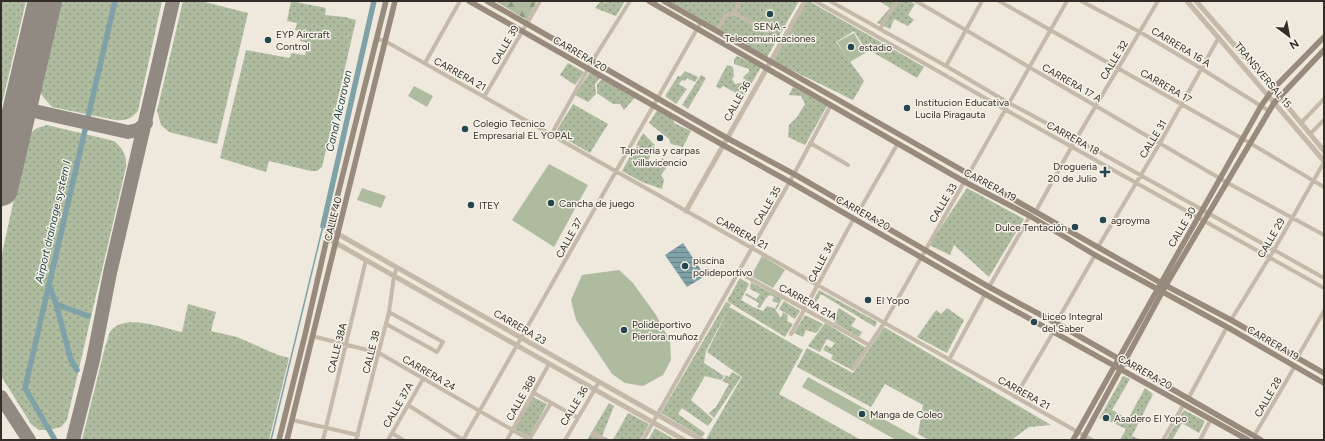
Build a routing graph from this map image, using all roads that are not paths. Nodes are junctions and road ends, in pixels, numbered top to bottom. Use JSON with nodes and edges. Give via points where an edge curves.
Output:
{"nodes":[{"id":1,"x":386,"y":1,"type":"edge"},
{"id":2,"x":395,"y":1,"type":"edge"},
{"id":3,"x":460,"y":1,"type":"edge"},
{"id":4,"x":469,"y":1,"type":"edge"},
{"id":5,"x":487,"y":1,"type":"edge"},
{"id":6,"x":540,"y":1,"type":"edge"},
{"id":7,"x":630,"y":1,"type":"edge"},
{"id":8,"x":649,"y":1,"type":"edge"},
{"id":9,"x":664,"y":1,"type":"edge"},
{"id":10,"x":740,"y":1,"type":"edge"},
{"id":11,"x":805,"y":1,"type":"edge"},
{"id":12,"x":815,"y":1,"type":"edge"},
{"id":13,"x":830,"y":1,"type":"edge"},
{"id":14,"x":897,"y":1,"type":"edge"},
{"id":15,"x":916,"y":1,"type":"edge"},
{"id":16,"x":982,"y":1,"type":"edge"},
{"id":17,"x":999,"y":1,"type":"edge"},
{"id":18,"x":1067,"y":1,"type":"edge"},
{"id":19,"x":1081,"y":1,"type":"edge"},
{"id":20,"x":1158,"y":1,"type":"edge"},
{"id":21,"x":1187,"y":1,"type":"edge"},
{"id":22,"x":1196,"y":1,"type":"edge"},
{"id":23,"x":734,"y":13,"type":"junction"},
{"id":24,"x":701,"y":22,"type":"junction"},
{"id":25,"x":527,"y":24,"type":"junction"},
{"id":26,"x":880,"y":29,"type":"junction"},
{"id":27,"x":697,"y":30,"type":"junction"},
{"id":28,"x":966,"y":30,"type":"junction"},
{"id":29,"x":523,"y":31,"type":"junction"},
{"id":30,"x":1051,"y":31,"type":"junction"},
{"id":31,"x":717,"y":32,"type":"junction"},
{"id":32,"x":768,"y":32,"type":"dead end"},
{"id":33,"x":1140,"y":32,"type":"junction"},
{"id":34,"x":1324,"y":36,"type":"edge"},
{"id":35,"x":1219,"y":37,"type":"junction"},
{"id":36,"x":377,"y":38,"type":"junction"},
{"id":37,"x":385,"y":41,"type":"junction"},
{"id":38,"x":1324,"y":50,"type":"edge"},
{"id":39,"x":593,"y":60,"type":"junction"},
{"id":40,"x":770,"y":61,"type":"junction"},
{"id":41,"x":425,"y":63,"type":"junction"},
{"id":42,"x":946,"y":66,"type":"junction"},
{"id":43,"x":1030,"y":68,"type":"junction"},
{"id":44,"x":1118,"y":68,"type":"junction"},
{"id":45,"x":588,"y":69,"type":"junction"},
{"id":46,"x":766,"y":69,"type":"junction"},
{"id":47,"x":1202,"y":69,"type":"junction"},
{"id":48,"x":1273,"y":89,"type":"junction"},
{"id":49,"x":1268,"y":96,"type":"junction"},
{"id":50,"x":484,"y":97,"type":"junction"},
{"id":51,"x":1279,"y":97,"type":"junction"},
{"id":52,"x":658,"y":98,"type":"junction"},
{"id":53,"x":1324,"y":99,"type":"edge"},
{"id":54,"x":1009,"y":103,"type":"junction"},
{"id":55,"x":1274,"y":103,"type":"junction"},
{"id":56,"x":1182,"y":104,"type":"junction"},
{"id":57,"x":831,"y":105,"type":"junction"},
{"id":58,"x":653,"y":106,"type":"junction"},
{"id":59,"x":1096,"y":106,"type":"junction"},
{"id":60,"x":1261,"y":106,"type":"junction"},
{"id":61,"x":1006,"y":110,"type":"junction"},
{"id":62,"x":1269,"y":111,"type":"junction"},
{"id":63,"x":1324,"y":120,"type":"edge"},
{"id":64,"x":1301,"y":123,"type":"junction"},
{"id":65,"x":551,"y":134,"type":"junction"},
{"id":66,"x":1310,"y":134,"type":"junction"},
{"id":67,"x":727,"y":138,"type":"junction"},
{"id":68,"x":1076,"y":139,"type":"junction"},
{"id":69,"x":1243,"y":139,"type":"junction"},
{"id":70,"x":810,"y":143,"type":"junction"},
{"id":71,"x":898,"y":143,"type":"junction"},
{"id":72,"x":1160,"y":143,"type":"junction"},
{"id":73,"x":1250,"y":144,"type":"junction"},
{"id":74,"x":723,"y":145,"type":"junction"},
{"id":75,"x":1072,"y":146,"type":"junction"},
{"id":76,"x":1324,"y":151,"type":"edge"},
{"id":77,"x":1324,"y":161,"type":"edge"},
{"id":78,"x":848,"y":165,"type":"dead end"},
{"id":79,"x":616,"y":171,"type":"junction"},
{"id":80,"x":794,"y":174,"type":"junction"},
{"id":81,"x":969,"y":175,"type":"junction"},
{"id":82,"x":1141,"y":175,"type":"junction"},
{"id":83,"x":1220,"y":179,"type":"junction"},
{"id":84,"x":1313,"y":180,"type":"junction"},
{"id":85,"x":790,"y":182,"type":"junction"},
{"id":86,"x":965,"y":182,"type":"junction"},
{"id":87,"x":1226,"y":182,"type":"junction"},
{"id":88,"x":1137,"y":183,"type":"junction"},
{"id":89,"x":1324,"y":187,"type":"edge"},
{"id":90,"x":1202,"y":210,"type":"junction"},
{"id":91,"x":686,"y":211,"type":"junction"},
{"id":92,"x":859,"y":211,"type":"junction"},
{"id":93,"x":1036,"y":211,"type":"junction"},
{"id":94,"x":1208,"y":213,"type":"junction"},
{"id":95,"x":1030,"y":216,"type":"junction"},
{"id":96,"x":1198,"y":217,"type":"junction"},
{"id":97,"x":854,"y":218,"type":"junction"},
{"id":98,"x":1292,"y":218,"type":"junction"},
{"id":99,"x":1204,"y":220,"type":"junction"},
{"id":100,"x":329,"y":229,"type":"junction"},
{"id":101,"x":338,"y":234,"type":"junction"},
{"id":102,"x":1324,"y":235,"type":"edge"},
{"id":103,"x":327,"y":238,"type":"junction"},
{"id":104,"x":336,"y":243,"type":"junction"},
{"id":105,"x":1098,"y":246,"type":"junction"},
{"id":106,"x":752,"y":248,"type":"junction"},
{"id":107,"x":924,"y":250,"type":"junction"},
{"id":108,"x":1274,"y":250,"type":"junction"},
{"id":109,"x":1095,"y":255,"type":"junction"},
{"id":110,"x":921,"y":256,"type":"junction"},
{"id":111,"x":1270,"y":257,"type":"junction"},
{"id":112,"x":366,"y":260,"type":"junction"},
{"id":113,"x":397,"y":267,"type":"junction"},
{"id":114,"x":738,"y":272,"type":"junction"},
{"id":115,"x":394,"y":276,"type":"junction"},
{"id":116,"x":1324,"y":278,"type":"edge"},
{"id":117,"x":1163,"y":284,"type":"junction"},
{"id":118,"x":818,"y":285,"type":"junction"},
{"id":119,"x":989,"y":287,"type":"junction"},
{"id":120,"x":1324,"y":288,"type":"edge"},
{"id":121,"x":1160,"y":291,"type":"junction"},
{"id":122,"x":985,"y":294,"type":"junction"},
{"id":123,"x":804,"y":309,"type":"junction"},
{"id":124,"x":1324,"y":311,"type":"edge"},
{"id":125,"x":389,"y":312,"type":"junction"},
{"id":126,"x":1231,"y":320,"type":"junction"},
{"id":127,"x":884,"y":323,"type":"junction"},
{"id":128,"x":1056,"y":323,"type":"junction"},
{"id":129,"x":386,"y":324,"type":"junction"},
{"id":130,"x":1227,"y":327,"type":"junction"},
{"id":131,"x":1054,"y":331,"type":"junction"},
{"id":132,"x":791,"y":334,"type":"dead end"},
{"id":133,"x":312,"y":336,"type":"junction"},
{"id":134,"x":521,"y":338,"type":"junction"},
{"id":135,"x":346,"y":344,"type":"junction"},
{"id":136,"x":869,"y":345,"type":"junction"},
{"id":137,"x":517,"y":346,"type":"junction"},
{"id":138,"x":379,"y":353,"type":"junction"},
{"id":139,"x":1118,"y":358,"type":"junction"},
{"id":140,"x":1297,"y":358,"type":"junction"},
{"id":141,"x":949,"y":360,"type":"junction"},
{"id":142,"x":1124,"y":362,"type":"junction"},
{"id":143,"x":549,"y":364,"type":"junction"},
{"id":144,"x":1114,"y":366,"type":"junction"},
{"id":145,"x":1295,"y":366,"type":"junction"},
{"id":146,"x":853,"y":369,"type":"dead end"},
{"id":147,"x":1120,"y":369,"type":"junction"},
{"id":148,"x":1324,"y":373,"type":"edge"},
{"id":149,"x":423,"y":379,"type":"junction"},
{"id":150,"x":599,"y":382,"type":"junction"},
{"id":151,"x":1324,"y":383,"type":"edge"},
{"id":152,"x":594,"y":389,"type":"junction"},
{"id":153,"x":534,"y":393,"type":"junction"},
{"id":154,"x":1015,"y":397,"type":"junction"},
{"id":155,"x":1188,"y":399,"type":"junction"},
{"id":156,"x":551,"y":403,"type":"junction"},
{"id":157,"x":1184,"y":404,"type":"junction"},
{"id":158,"x":408,"y":405,"type":"junction"},
{"id":159,"x":480,"y":411,"type":"junction"},
{"id":160,"x":658,"y":415,"type":"junction"},
{"id":161,"x":578,"y":418,"type":"junction"},
{"id":162,"x":1211,"y":419,"type":"junction"},
{"id":163,"x":292,"y":420,"type":"junction"},
{"id":164,"x":653,"y":422,"type":"junction"},
{"id":165,"x":326,"y":428,"type":"junction"},
{"id":166,"x":513,"y":430,"type":"junction"},
{"id":167,"x":1078,"y":432,"type":"junction"},
{"id":168,"x":593,"y":433,"type":"dead end"},
{"id":169,"x":392,"y":434,"type":"junction"},
{"id":170,"x":358,"y":435,"type":"junction"},
{"id":171,"x":1254,"y":436,"type":"junction"},
{"id":172,"x":1083,"y":438,"type":"edge"},
{"id":173,"x":278,"y":440,"type":"edge"},
{"id":174,"x":287,"y":440,"type":"edge"},
{"id":175,"x":323,"y":440,"type":"edge"},
{"id":176,"x":356,"y":440,"type":"edge"},
{"id":177,"x":388,"y":440,"type":"edge"},
{"id":178,"x":403,"y":440,"type":"edge"},
{"id":179,"x":463,"y":440,"type":"edge"},
{"id":180,"x":507,"y":440,"type":"edge"},
{"id":181,"x":530,"y":440,"type":"edge"},
{"id":182,"x":565,"y":440,"type":"edge"},
{"id":183,"x":605,"y":440,"type":"edge"},
{"id":184,"x":643,"y":440,"type":"edge"},
{"id":185,"x":684,"y":440,"type":"edge"},
{"id":186,"x":702,"y":440,"type":"edge"},
{"id":187,"x":1073,"y":440,"type":"edge"},
{"id":188,"x":1092,"y":440,"type":"edge"},
{"id":189,"x":1163,"y":440,"type":"edge"},
{"id":190,"x":1200,"y":440,"type":"edge"},
{"id":191,"x":1248,"y":440,"type":"edge"},
{"id":192,"x":1261,"y":440,"type":"edge"}],
"edges":[{"from":1,"to":36,"type":"main road","name":"CALLE 40"},
{"from":2,"to":37,"type":"main road","name":"CALLE 40"},
{"from":3,"to":41,"type":"street"},
{"from":4,"to":29,"type":"main road","name":"CARRERA 20"},
{"from":5,"to":25,"type":"main road","name":"CARRERA 20"},
{"from":6,"to":25,"type":"street","name":"CALLE 39"},
{"from":7,"to":39,"type":"street"},
{"from":8,"to":27,"type":"main road","name":"CARRERA 19"},
{"from":9,"to":24,"type":"main road","name":"CARRERA 19"},
{"from":10,"to":23,"type":"street"},
{"from":11,"to":40,"type":"street","name":"CALLE 36"},
{"from":12,"to":61,"type":"street","name":"CARRERA 18"},
{"from":13,"to":26,"type":"street","name":"CARRERA 18"},
{"from":14,"to":26,"type":"street"},
{"from":15,"to":28,"type":"street","name":"CARRERA 17 A"},
{"from":16,"to":28,"type":"street"},
{"from":17,"to":30,"type":"street","name":"CARRERA 17"},
{"from":18,"to":30,"type":"street","name":"CALLE 33"},
{"from":19,"to":33,"type":"street","name":"CARRERA 16 A"},
{"from":20,"to":33,"type":"street","name":"CALLE 32"},
{"from":21,"to":35,"type":"street","name":"TRANSVERSAL 15"},
{"from":22,"to":48,"type":"street","name":"TRANSVERSAL 15"},
{"from":23,"to":31,"type":"street","via":[[725,16]]},
{"from":23,"to":32,"type":"street"},
{"from":24,"to":27,"type":"street","name":"CALLE 37"},
{"from":24,"to":31,"type":"main road","name":"CARRERA 19"},
{"from":25,"to":29,"type":"street","name":"CALLE 39"},
{"from":25,"to":39,"type":"main road","name":"CARRERA 20"},
{"from":26,"to":42,"type":"street","name":"CARRERA 18"},
{"from":27,"to":46,"type":"main road","name":"CARRERA 19"},
{"from":27,"to":52,"type":"street","name":"CALLE 37"},
{"from":28,"to":42,"type":"street"},
{"from":28,"to":43,"type":"street","name":"CARRERA 17 A"},
{"from":29,"to":45,"type":"main road","name":"CARRERA 20"},
{"from":29,"to":50,"type":"street","name":"CALLE 39"},
{"from":30,"to":43,"type":"street","name":"CALLE 33"},
{"from":30,"to":44,"type":"street","name":"CARRERA 17"},
{"from":31,"to":40,"type":"main road","name":"CARRERA 19"},
{"from":33,"to":44,"type":"street","name":"CALLE 32"},
{"from":33,"to":47,"type":"street","name":"CARRERA 16 A"},
{"from":34,"to":48,"type":"main road","name":"CALLE 30"},
{"from":35,"to":47,"type":"street","name":"CALLE 31"},
{"from":35,"to":49,"type":"street","name":"TRANSVERSAL 15"},
{"from":36,"to":37,"type":"street","name":"CARRERA 21"},
{"from":36,"to":100,"type":"main road","name":"CALLE 40"},
{"from":37,"to":41,"type":"street","name":"CARRERA 21"},
{"from":37,"to":101,"type":"main road","name":"CALLE 40"},
{"from":38,"to":51,"type":"main road","name":"CALLE 30"},
{"from":39,"to":45,"type":"street"},
{"from":39,"to":52,"type":"main road","name":"CARRERA 20"},
{"from":40,"to":46,"type":"street","name":"CALLE 36"},
{"from":40,"to":81,"type":"main road","name":"CARRERA 19"},
{"from":41,"to":50,"type":"street","name":"CARRERA 21"},
{"from":42,"to":54,"type":"street","name":"CARRERA 18"},
{"from":43,"to":54,"type":"street","name":"CALLE 33"},
{"from":43,"to":59,"type":"street","name":"CARRERA 17 A"},
{"from":44,"to":56,"type":"street","name":"CARRERA 17"},
{"from":44,"to":59,"type":"street","name":"CALLE 32"},
{"from":45,"to":58,"type":"main road","name":"CARRERA 20"},
{"from":45,"to":65,"type":"street"},
{"from":46,"to":57,"type":"main road","name":"CARRERA 19"},
{"from":46,"to":67,"type":"street","name":"CALLE 36"},
{"from":47,"to":56,"type":"street","name":"CALLE 31"},
{"from":47,"to":60,"type":"street","name":"CARRERA 16 A"},
{"from":48,"to":49,"type":"main road","name":"CALLE 30"},
{"from":48,"to":51,"type":"street","name":"TRANSVERSAL 15"},
{"from":49,"to":55,"type":"street","name":"TRANSVERSAL 15"},
{"from":49,"to":60,"type":"main road","name":"CALLE 30"},
{"from":50,"to":65,"type":"street","name":"CARRERA 21"},
{"from":51,"to":55,"type":"main road","name":"CALLE 30"},
{"from":51,"to":64,"type":"street","name":"TRANSVERSAL 15"},
{"from":52,"to":58,"type":"street","name":"CALLE 37"},
{"from":52,"to":67,"type":"main road","name":"CARRERA 20"},
{"from":53,"to":64,"type":"street"},
{"from":54,"to":61,"type":"street","name":"CALLE 33"},
{"from":54,"to":68,"type":"street","name":"CARRERA 18"},
{"from":55,"to":62,"type":"main road","name":"CALLE 30"},
{"from":55,"to":77,"type":"street","name":"TRANSVERSAL 15"},
{"from":56,"to":69,"type":"street","name":"CARRERA 17"},
{"from":56,"to":72,"type":"street","name":"CALLE 31"},
{"from":57,"to":70,"type":"street","name":"CALLE 35"},
{"from":57,"to":71,"type":"main road","name":"CARRERA 19"},
{"from":58,"to":74,"type":"main road","name":"CARRERA 20"},
{"from":58,"to":79,"type":"street","name":"CALLE 37"},
{"from":59,"to":68,"type":"street","name":"CALLE 32"},
{"from":59,"to":72,"type":"street","name":"CARRERA 17 A"},
{"from":60,"to":62,"type":"street","name":"CARRERA 16 A"},
{"from":60,"to":69,"type":"main road","name":"CALLE 30"},
{"from":61,"to":75,"type":"street","name":"CARRERA 18"},
{"from":61,"to":81,"type":"street","name":"CALLE 33"},
{"from":62,"to":73,"type":"main road","name":"CALLE 30"},
{"from":63,"to":66,"type":"street"},
{"from":64,"to":66,"type":"street","name":"TRANSVERSAL 15"},
{"from":65,"to":79,"type":"street","name":"CARRERA 21"},
{"from":66,"to":76,"type":"street","name":"TRANSVERSAL 15"},
{"from":67,"to":74,"type":"street","name":"CALLE 36"},
{"from":67,"to":80,"type":"main road","name":"CARRERA 20"},
{"from":68,"to":75,"type":"street","name":"CALLE 32"},
{"from":68,"to":82,"type":"street","name":"CARRERA 18"},
{"from":69,"to":73,"type":"street","name":"CARRERA 17"},
{"from":69,"to":83,"type":"main road","name":"CALLE 30"},
{"from":70,"to":78,"type":"street"},
{"from":70,"to":80,"type":"street","name":"CALLE 35"},
{"from":71,"to":86,"type":"main road","name":"CARRERA 19"},
{"from":71,"to":92,"type":"street"},
{"from":72,"to":82,"type":"street","name":"CALLE 31"},
{"from":72,"to":83,"type":"street","name":"CARRERA 17 A"},
{"from":73,"to":84,"type":"street","name":"CARRERA 17"},
{"from":73,"to":87,"type":"main road","name":"CALLE 30"},
{"from":74,"to":85,"type":"main road","name":"CARRERA 20"},
{"from":74,"to":91,"type":"street","name":"CALLE 36"},
{"from":75,"to":88,"type":"street","name":"CARRERA 18"},
{"from":75,"to":93,"type":"street","name":"CALLE 32"},
{"from":77,"to":84,"type":"street","name":"CALLE 29"},
{"from":79,"to":91,"type":"street","name":"CARRERA 21"},
{"from":79,"to":134,"type":"street","name":"CALLE 37"},
{"from":80,"to":85,"type":"street","name":"CALLE 35"},
{"from":80,"to":92,"type":"main road","name":"CARRERA 20"},
{"from":81,"to":86,"type":"street","name":"CALLE 33"},
{"from":81,"to":93,"type":"main road","name":"CARRERA 19"},
{"from":82,"to":88,"type":"street","name":"CALLE 31"},
{"from":82,"to":90,"type":"street","name":"CARRERA 18"},
{"from":83,"to":87,"type":"street","name":"CARRERA 17 A"},
{"from":83,"to":90,"type":"main road","name":"CALLE 30"},
{"from":84,"to":89,"type":"street","name":"CARRERA 17"},
{"from":84,"to":98,"type":"street","name":"CALLE 29"},
{"from":85,"to":97,"type":"main road","name":"CARRERA 20"},
{"from":85,"to":106,"type":"street","name":"CALLE 35"},
{"from":86,"to":95,"type":"main road","name":"CARRERA 19"},
{"from":86,"to":107,"type":"street","name":"CALLE 33"},
{"from":87,"to":94,"type":"main road","name":"CALLE 30"},
{"from":87,"to":98,"type":"street"},
{"from":88,"to":96,"type":"street","name":"CARRERA 18"},
{"from":88,"to":105,"type":"street","name":"CALLE 31"},
{"from":90,"to":94,"type":"street","name":"CARRERA 18"},
{"from":90,"to":96,"type":"main road","name":"CALLE 30"},
{"from":91,"to":106,"type":"street","name":"CARRERA 21"},
{"from":92,"to":107,"type":"main road","name":"CARRERA 20"},
{"from":93,"to":105,"type":"main road","name":"CARRERA 19"},
{"from":94,"to":99,"type":"main road","name":"CALLE 30"},
{"from":94,"to":108,"type":"street","name":"CARRERA 18"},
{"from":95,"to":109,"type":"main road","name":"CARRERA 19"},
{"from":95,"to":119,"type":"street"},
{"from":96,"to":99,"type":"street","name":"CARRERA 18"},
{"from":96,"to":117,"type":"main road","name":"CALLE 30"},
{"from":97,"to":110,"type":"main road","name":"CARRERA 20"},
{"from":97,"to":118,"type":"street","name":"CALLE 34"},
{"from":98,"to":102,"type":"street"},
{"from":98,"to":108,"type":"street","name":"CALLE 29"},
{"from":99,"to":111,"type":"street","name":"CARRERA 18"},
{"from":99,"to":117,"type":"main road","name":"CALLE 30"},
{"from":100,"to":101,"type":"street","name":"CARRERA 23"},
{"from":100,"to":103,"type":"main road","name":"CALLE 40"},
{"from":101,"to":104,"type":"main road","name":"CALLE 40"},
{"from":101,"to":113,"type":"street","name":"CARRERA 23"},
{"from":103,"to":104,"type":"street","name":"CARRERA 23"},
{"from":103,"to":173,"type":"main road","name":"CALLE 40"},
{"from":104,"to":112,"type":"street","name":"CARRERA 23"},
{"from":104,"to":133,"type":"main road","name":"CALLE 40"},
{"from":105,"to":117,"type":"main road","name":"CARRERA 19"},
{"from":106,"to":114,"type":"street","name":"CALLE 35"},
{"from":106,"to":118,"type":"street","name":"CARRERA 21"},
{"from":107,"to":110,"type":"street","name":"CALLE 33"},
{"from":107,"to":119,"type":"main road","name":"CARRERA 20"},
{"from":108,"to":111,"type":"street","name":"CALLE 29"},
{"from":108,"to":116,"type":"street","name":"CARRERA 18"},
{"from":109,"to":121,"type":"main road","name":"CARRERA 19"},
{"from":109,"to":128,"type":"street"},
{"from":110,"to":122,"type":"main road","name":"CARRERA 20"},
{"from":110,"to":127,"type":"street","name":"CALLE 33"},
{"from":111,"to":120,"type":"street","name":"CARRERA 18"},
{"from":111,"to":126,"type":"street","name":"CALLE 29"},
{"from":112,"to":115,"type":"street","name":"CARRERA 23"},
{"from":112,"to":135,"type":"street","name":"CALLE 38A"},
{"from":113,"to":115,"type":"street","name":"CALLE 38"},
{"from":113,"to":134,"type":"street","name":"CARRERA 23"},
{"from":114,"to":123,"type":"street","name":"CARRERA 21A"},
{"from":114,"to":160,"type":"street","name":"CALLE 35"},
{"from":115,"to":125,"type":"street","name":"CALLE 38"},
{"from":115,"to":137,"type":"street","name":"CARRERA 23"},
{"from":117,"to":121,"type":"main road","name":"CALLE 30"},
{"from":117,"to":126,"type":"main road","name":"CARRERA 19"},
{"from":118,"to":123,"type":"street","name":"CALLE 34"},
{"from":118,"to":127,"type":"street","name":"CARRERA 21"},
{"from":119,"to":128,"type":"main road","name":"CARRERA 20"},
{"from":121,"to":130,"type":"main road","name":"CARRERA 19"},
{"from":121,"to":139,"type":"main road","name":"CALLE 30"},
{"from":121,"to":142,"type":"main road","name":"CALLE 30"},
{"from":122,"to":131,"type":"main road","name":"CARRERA 20"},
{"from":122,"to":141,"type":"street"},
{"from":123,"to":132,"type":"street","name":"CALLE 34"},
{"from":123,"to":136,"type":"street","name":"CARRERA 21A"},
{"from":124,"to":140,"type":"street"},
{"from":125,"to":129,"type":"street","name":"CALLE 38"},
{"from":125,"to":129,"type":"street","via":[[443,342],[437,352]]},
{"from":126,"to":140,"type":"main road","name":"CARRERA 19"},
{"from":127,"to":136,"type":"street","name":"CALLE 33"},
{"from":127,"to":141,"type":"street","name":"CARRERA 21"},
{"from":128,"to":139,"type":"main road","name":"CARRERA 20"},
{"from":129,"to":138,"type":"street","name":"CALLE 38"},
{"from":130,"to":145,"type":"main road","name":"CARRERA 19"},
{"from":130,"to":155,"type":"street"},
{"from":131,"to":144,"type":"main road","name":"CARRERA 20"},
{"from":131,"to":154,"type":"street"},
{"from":133,"to":135,"type":"street","name":"CARRERA 24"},
{"from":133,"to":163,"type":"main road","name":"CALLE 40"},
{"from":134,"to":137,"type":"street","name":"CALLE 37"},
{"from":134,"to":150,"type":"street","name":"CARRERA 23"},
{"from":135,"to":138,"type":"street","name":"CARRERA 24"},
{"from":135,"to":165,"type":"street","name":"CALLE 38A"},
{"from":136,"to":146,"type":"street","name":"CALLE 33"},
{"from":137,"to":143,"type":"street","name":"CARRERA 23"},
{"from":137,"to":159,"type":"street","name":"CALLE 37"},
{"from":138,"to":149,"type":"street","name":"CARRERA 24"},
{"from":138,"to":170,"type":"street","name":"CALLE 38"},
{"from":139,"to":142,"type":"main road","name":"CARRERA 20"},
{"from":139,"to":144,"type":"main road","name":"CALLE 30"},
{"from":140,"to":148,"type":"main road","name":"CARRERA 19"},
{"from":141,"to":154,"type":"street","name":"CARRERA 21"},
{"from":142,"to":147,"type":"main road","name":"CALLE 30"},
{"from":142,"to":155,"type":"main road","name":"CARRERA 20"},
{"from":143,"to":152,"type":"street","name":"CARRERA 23"},
{"from":143,"to":153,"type":"street","name":"CALLE 36B"},
{"from":144,"to":147,"type":"main road","name":"CARRERA 20"},
{"from":144,"to":167,"type":"main road","name":"CALLE 30"},
{"from":145,"to":151,"type":"main road","name":"CARRERA 19"},
{"from":145,"to":171,"type":"street","name":"CALLE 28"},
{"from":147,"to":157,"type":"main road","name":"CARRERA 20"},
{"from":147,"to":172,"type":"main road","name":"CALLE 30"},
{"from":149,"to":158,"type":"street","name":"CALLE 37A"},
{"from":149,"to":159,"type":"street","name":"CARRERA 24"},
{"from":150,"to":152,"type":"street","name":"CALLE 36"},
{"from":150,"to":160,"type":"street","name":"CARRERA 23"},
{"from":152,"to":161,"type":"street","name":"CALLE 36"},
{"from":152,"to":164,"type":"street","name":"CARRERA 23"},
{"from":153,"to":156,"type":"street"},
{"from":153,"to":166,"type":"street","name":"CALLE 36B"},
{"from":154,"to":167,"type":"street","name":"CARRERA 21"},
{"from":155,"to":171,"type":"main road","name":"CARRERA 20"},
{"from":156,"to":161,"type":"street"},
{"from":156,"to":181,"type":"street"},
{"from":157,"to":162,"type":"main road","name":"CARRERA 20"},
{"from":157,"to":189,"type":"street"},
{"from":158,"to":169,"type":"street","name":"CALLE 37A"},
{"from":158,"to":179,"type":"street"},
{"from":159,"to":166,"type":"street","name":"CARRERA 24"},
{"from":159,"to":179,"type":"street","name":"CALLE 37"},
{"from":160,"to":164,"type":"street","name":"CALLE 35"},
{"from":160,"to":186,"type":"street","name":"CARRERA 23"},
{"from":161,"to":182,"type":"street","name":"CALLE 36"},
{"from":162,"to":190,"type":"street"},
{"from":162,"to":191,"type":"main road","name":"CARRERA 20"},
{"from":163,"to":165,"type":"street"},
{"from":163,"to":174,"type":"main road","name":"CALLE 40"},
{"from":164,"to":184,"type":"street","name":"CALLE 35"},
{"from":164,"to":185,"type":"street","name":"CARRERA 23"},
{"from":165,"to":170,"type":"street"},
{"from":165,"to":175,"type":"street","name":"CALLE 38A"},
{"from":166,"to":180,"type":"street","name":"CALLE 36B"},
{"from":166,"to":181,"type":"street","name":"CARRERA 24"},
{"from":167,"to":172,"type":"street","name":"CARRERA 21"},
{"from":167,"to":187,"type":"main road","name":"CALLE 30"},
{"from":168,"to":183,"type":"street"},
{"from":169,"to":177,"type":"street","name":"CALLE 37A"},
{"from":169,"to":178,"type":"street"},
{"from":170,"to":176,"type":"street","name":"CALLE 38"},
{"from":171,"to":192,"type":"main road","name":"CARRERA 20"},
{"from":172,"to":188,"type":"street","name":"CARRERA 21"}]}
